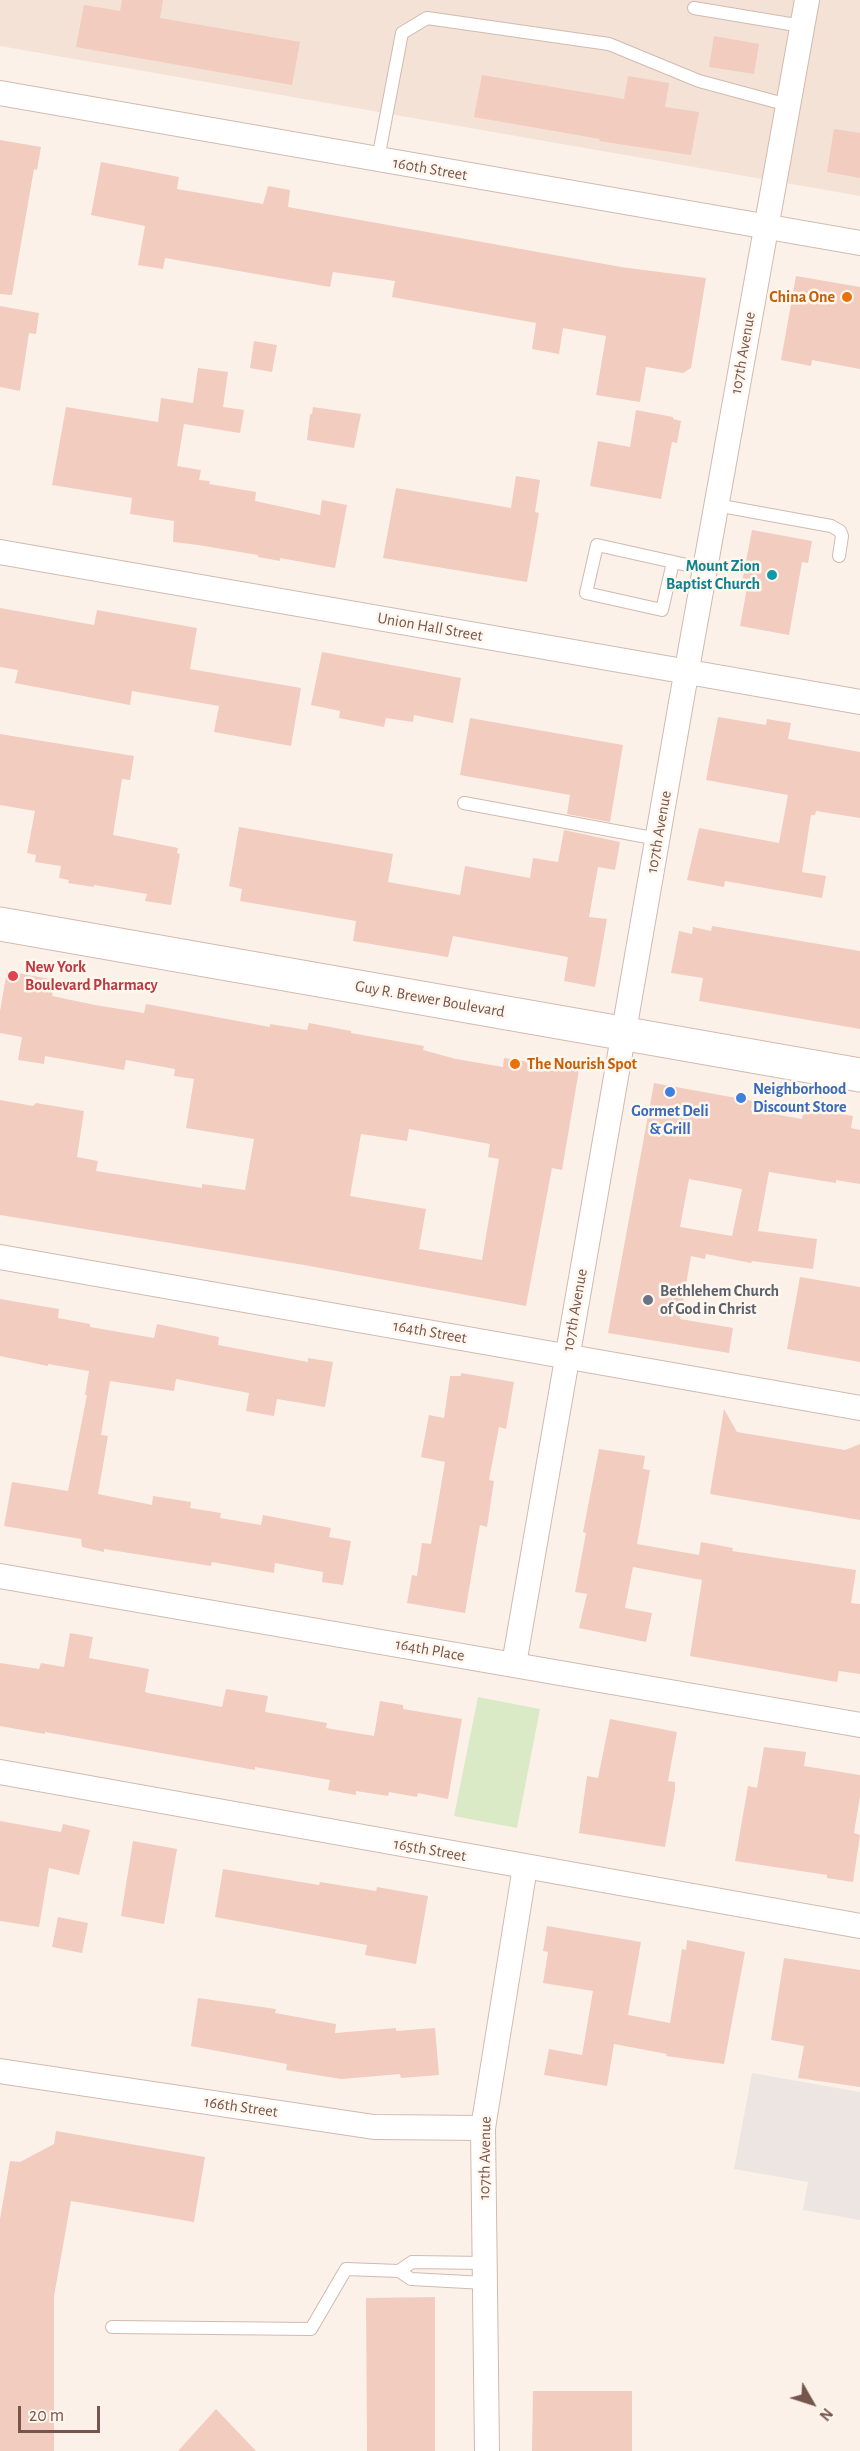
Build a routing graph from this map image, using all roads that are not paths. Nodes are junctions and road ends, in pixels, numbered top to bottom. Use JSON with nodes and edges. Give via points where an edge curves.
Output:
{"nodes":[{"id":1,"x":807,"y":0,"type":"edge"},
{"id":2,"x":694,"y":8,"type":"dead end"},
{"id":3,"x":802,"y":26,"type":"junction"},
{"id":4,"x":0,"y":93,"type":"edge"},
{"id":5,"x":788,"y":105,"type":"junction"},
{"id":6,"x":378,"y":159,"type":"junction"},
{"id":7,"x":765,"y":227,"type":"junction"},
{"id":8,"x":860,"y":243,"type":"edge"},
{"id":9,"x":716,"y":505,"type":"junction"},
{"id":10,"x":0,"y":552,"type":"edge"},
{"id":11,"x":839,"y":556,"type":"dead end"},
{"id":12,"x":673,"y":562,"type":"junction"},
{"id":13,"x":705,"y":569,"type":"junction"},
{"id":14,"x":687,"y":671,"type":"junction"},
{"id":15,"x":860,"y":702,"type":"edge"},
{"id":16,"x":464,"y":803,"type":"dead end"},
{"id":17,"x":658,"y":839,"type":"junction"},
{"id":18,"x":0,"y":924,"type":"edge"},
{"id":19,"x":625,"y":1034,"type":"junction"},
{"id":20,"x":860,"y":1075,"type":"edge"},
{"id":21,"x":0,"y":1257,"type":"edge"},
{"id":22,"x":567,"y":1356,"type":"junction"},
{"id":23,"x":860,"y":1408,"type":"edge"},
{"id":24,"x":0,"y":1576,"type":"edge"},
{"id":25,"x":514,"y":1664,"type":"junction"},
{"id":26,"x":860,"y":1725,"type":"edge"},
{"id":27,"x":0,"y":1772,"type":"edge"},
{"id":28,"x":525,"y":1867,"type":"junction"},
{"id":29,"x":860,"y":1926,"type":"edge"},
{"id":30,"x":0,"y":2072,"type":"edge"},
{"id":31,"x":483,"y":2128,"type":"junction"},
{"id":32,"x":399,"y":2271,"type":"junction"},
{"id":33,"x":485,"y":2273,"type":"junction"},
{"id":34,"x":112,"y":2327,"type":"dead end"},
{"id":35,"x":487,"y":2451,"type":"edge"}],
"edges":[{"from":1,"to":3,"type":"street","name":"107th Avenue"},
{"from":2,"to":3,"type":"lane"},
{"from":3,"to":5,"type":"street","name":"107th Avenue"},
{"from":4,"to":6,"type":"street","name":"160th Street"},
{"from":5,"to":6,"type":"lane","via":[[699,81],[609,44],[427,18],[402,33]]},
{"from":5,"to":7,"type":"street","name":"107th Avenue"},
{"from":6,"to":7,"type":"street","name":"160th Street"},
{"from":7,"to":8,"type":"street","name":"160th Street"},
{"from":7,"to":9,"type":"street","name":"107th Avenue"},
{"from":9,"to":11,"type":"lane","via":[[831,526],[842,536]]},
{"from":9,"to":13,"type":"street","name":"107th Avenue"},
{"from":10,"to":14,"type":"street","name":"Union Hall Street"},
{"from":12,"to":12,"type":"lane","via":[[597,545],[586,593],[662,610]]},
{"from":12,"to":13,"type":"lane"},
{"from":13,"to":14,"type":"street","name":"107th Avenue"},
{"from":14,"to":15,"type":"street","name":"Union Hall Street"},
{"from":14,"to":17,"type":"street","name":"107th Avenue"},
{"from":16,"to":17,"type":"lane"},
{"from":17,"to":19,"type":"street","name":"107th Avenue"},
{"from":18,"to":19,"type":"main road","name":"Guy R. Brewer Boulevard"},
{"from":19,"to":20,"type":"main road","name":"Guy R. Brewer Boulevard"},
{"from":19,"to":22,"type":"street","name":"107th Avenue"},
{"from":21,"to":22,"type":"street","name":"164th Street"},
{"from":22,"to":23,"type":"street","name":"164th Street"},
{"from":22,"to":25,"type":"street","name":"107th Avenue"},
{"from":24,"to":25,"type":"street","name":"164th Place"},
{"from":25,"to":26,"type":"street","name":"164th Place"},
{"from":27,"to":28,"type":"street","name":"165th Street"},
{"from":28,"to":29,"type":"street","name":"165th Street"},
{"from":28,"to":31,"type":"street","name":"107th Avenue"},
{"from":30,"to":31,"type":"street","name":"166th Street","via":[[374,2127]]},
{"from":31,"to":33,"type":"street","name":"107th Avenue"},
{"from":32,"to":33,"type":"lane","via":[[411,2279]]},
{"from":32,"to":33,"type":"lane","via":[[412,2262]]},
{"from":32,"to":34,"type":"lane","via":[[346,2269],[311,2329]]},
{"from":33,"to":35,"type":"street","name":"107th Avenue"}]}
